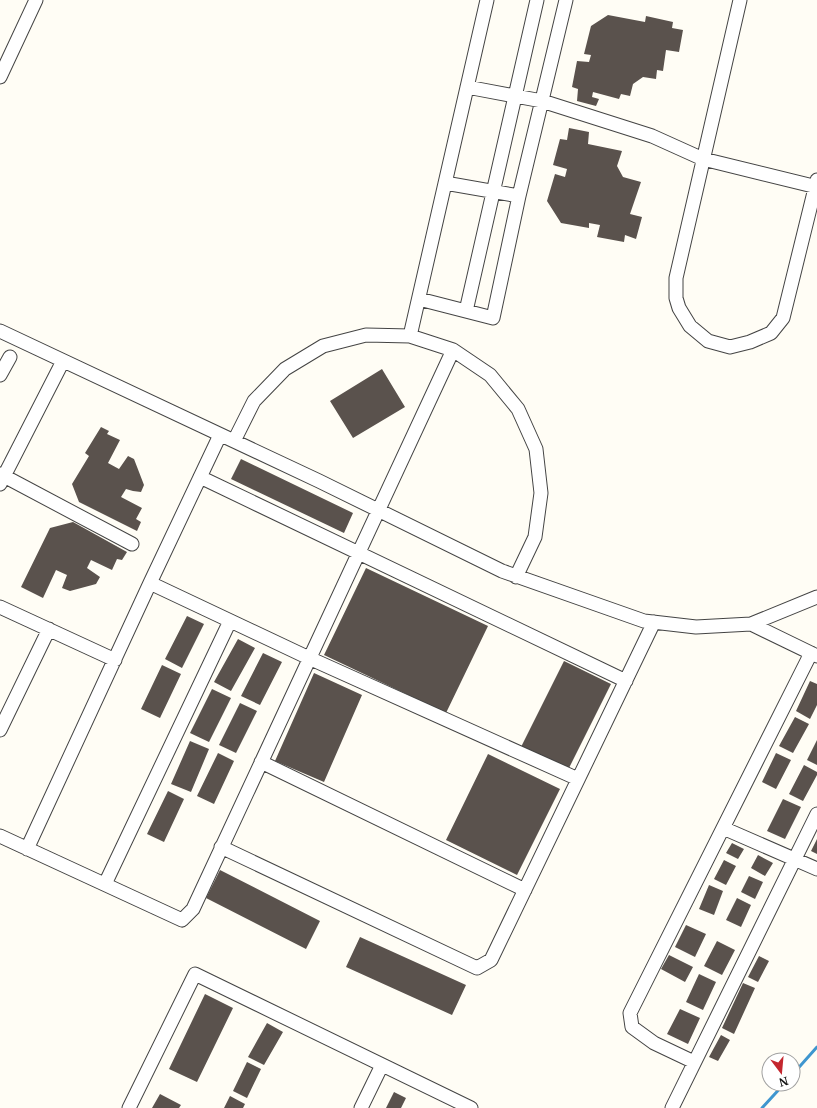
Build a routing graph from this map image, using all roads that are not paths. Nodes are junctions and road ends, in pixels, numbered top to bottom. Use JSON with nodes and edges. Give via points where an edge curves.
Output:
{"nodes":[{"id":1,"x":36,"y":0,"type":"edge"},
{"id":2,"x":487,"y":0,"type":"edge"},
{"id":3,"x":537,"y":0,"type":"edge"},
{"id":4,"x":566,"y":0,"type":"edge"},
{"id":5,"x":740,"y":0,"type":"edge"},
{"id":6,"x":0,"y":77,"type":"edge"},
{"id":7,"x":467,"y":87,"type":"junction"},
{"id":8,"x":515,"y":96,"type":"junction"},
{"id":9,"x":542,"y":101,"type":"junction"},
{"id":10,"x":703,"y":159,"type":"junction"},
{"id":11,"x":445,"y":183,"type":"junction"},
{"id":12,"x":816,"y":185,"type":"edge"},
{"id":13,"x":493,"y":192,"type":"junction"},
{"id":14,"x":518,"y":196,"type":"junction"},
{"id":15,"x":419,"y":299,"type":"junction"},
{"id":16,"x":466,"y":311,"type":"junction"},
{"id":17,"x":0,"y":331,"type":"edge"},
{"id":18,"x":410,"y":336,"type":"junction"},
{"id":19,"x":453,"y":350,"type":"junction"},
{"id":20,"x":10,"y":357,"type":"dead end"},
{"id":21,"x":63,"y":361,"type":"junction"},
{"id":22,"x":0,"y":376,"type":"edge"},
{"id":23,"x":220,"y":435,"type":"junction"},
{"id":24,"x":234,"y":441,"type":"junction"},
{"id":25,"x":200,"y":477,"type":"junction"},
{"id":26,"x":1,"y":478,"type":"edge"},
{"id":27,"x":378,"y":510,"type":"junction"},
{"id":28,"x":132,"y":544,"type":"dead end"},
{"id":29,"x":358,"y":552,"type":"junction"},
{"id":30,"x":516,"y":577,"type":"junction"},
{"id":31,"x":150,"y":583,"type":"junction"},
{"id":32,"x":817,"y":597,"type":"edge"},
{"id":33,"x":0,"y":606,"type":"edge"},
{"id":34,"x":230,"y":621,"type":"junction"},
{"id":35,"x":654,"y":622,"type":"junction"},
{"id":36,"x":751,"y":624,"type":"junction"},
{"id":37,"x":49,"y":629,"type":"junction"},
{"id":38,"x":814,"y":654,"type":"edge"},
{"id":39,"x":309,"y":658,"type":"junction"},
{"id":40,"x":115,"y":660,"type":"junction"},
{"id":41,"x":626,"y":681,"type":"junction"},
{"id":42,"x":0,"y":730,"type":"edge"},
{"id":43,"x":261,"y":762,"type":"junction"},
{"id":44,"x":578,"y":779,"type":"junction"},
{"id":45,"x":817,"y":814,"type":"edge"},
{"id":46,"x":723,"y":828,"type":"junction"},
{"id":47,"x":0,"y":836,"type":"edge"},
{"id":48,"x":221,"y":847,"type":"junction"},
{"id":49,"x":28,"y":849,"type":"junction"},
{"id":50,"x":794,"y":860,"type":"junction"},
{"id":51,"x":817,"y":869,"type":"edge"},
{"id":52,"x":105,"y":884,"type":"junction"},
{"id":53,"x":525,"y":890,"type":"junction"},
{"id":54,"x":694,"y":1062,"type":"junction"},
{"id":55,"x":382,"y":1065,"type":"junction"},
{"id":56,"x":129,"y":1108,"type":"edge"},
{"id":57,"x":361,"y":1108,"type":"edge"},
{"id":58,"x":472,"y":1108,"type":"edge"},
{"id":59,"x":672,"y":1108,"type":"edge"}],
"edges":[{"from":1,"to":6,"type":"street"},
{"from":2,"to":7,"type":"street"},
{"from":3,"to":8,"type":"street"},
{"from":4,"to":9,"type":"street"},
{"from":5,"to":10,"type":"street"},
{"from":7,"to":8,"type":"street"},
{"from":7,"to":11,"type":"street"},
{"from":8,"to":9,"type":"street"},
{"from":8,"to":13,"type":"street"},
{"from":9,"to":10,"type":"street","via":[[652,136]]},
{"from":9,"to":14,"type":"street"},
{"from":10,"to":12,"type":"street"},
{"from":10,"to":12,"type":"street","via":[[676,278],[676,298],[690,326],[708,341],[730,347],[771,333],[783,318]]},
{"from":11,"to":13,"type":"street"},
{"from":11,"to":15,"type":"street"},
{"from":13,"to":14,"type":"street"},
{"from":13,"to":16,"type":"street"},
{"from":14,"to":16,"type":"street","via":[[493,318]]},
{"from":15,"to":16,"type":"street"},
{"from":15,"to":18,"type":"street"},
{"from":17,"to":21,"type":"street"},
{"from":18,"to":19,"type":"street"},
{"from":18,"to":24,"type":"street","via":[[366,335],[323,346],[284,369],[254,401]]},
{"from":19,"to":27,"type":"street"},
{"from":19,"to":30,"type":"street","via":[[490,375],[518,409],[536,449],[542,493],[535,537]]},
{"from":20,"to":22,"type":"street"},
{"from":21,"to":23,"type":"street"},
{"from":21,"to":26,"type":"street"},
{"from":23,"to":24,"type":"street"},
{"from":23,"to":25,"type":"street"},
{"from":24,"to":27,"type":"street"},
{"from":25,"to":29,"type":"street"},
{"from":25,"to":31,"type":"street"},
{"from":26,"to":28,"type":"street"},
{"from":27,"to":29,"type":"street"},
{"from":27,"to":30,"type":"street"},
{"from":29,"to":39,"type":"street"},
{"from":29,"to":41,"type":"street"},
{"from":30,"to":35,"type":"street","via":[[644,621]]},
{"from":31,"to":34,"type":"street"},
{"from":31,"to":40,"type":"street"},
{"from":32,"to":36,"type":"street"},
{"from":33,"to":37,"type":"street"},
{"from":34,"to":39,"type":"street"},
{"from":34,"to":52,"type":"street"},
{"from":35,"to":36,"type":"street","via":[[696,627]]},
{"from":35,"to":41,"type":"street"},
{"from":36,"to":38,"type":"street"},
{"from":37,"to":40,"type":"street"},
{"from":37,"to":42,"type":"street"},
{"from":38,"to":46,"type":"street"},
{"from":39,"to":43,"type":"street"},
{"from":39,"to":44,"type":"street"},
{"from":40,"to":49,"type":"street"},
{"from":41,"to":44,"type":"street"},
{"from":43,"to":48,"type":"street"},
{"from":43,"to":53,"type":"street"},
{"from":44,"to":53,"type":"street"},
{"from":45,"to":50,"type":"street"},
{"from":46,"to":50,"type":"street"},
{"from":46,"to":54,"type":"street","via":[[630,1013],[632,1027],[654,1043]]},
{"from":47,"to":49,"type":"street"},
{"from":48,"to":52,"type":"street","via":[[193,909],[182,920]]},
{"from":48,"to":53,"type":"street","via":[[477,968],[491,960]]},
{"from":49,"to":52,"type":"street"},
{"from":50,"to":51,"type":"street"},
{"from":50,"to":54,"type":"street"},
{"from":54,"to":59,"type":"street"},
{"from":55,"to":56,"type":"street","via":[[195,974]]},
{"from":55,"to":57,"type":"street"},
{"from":55,"to":58,"type":"street"}]}
